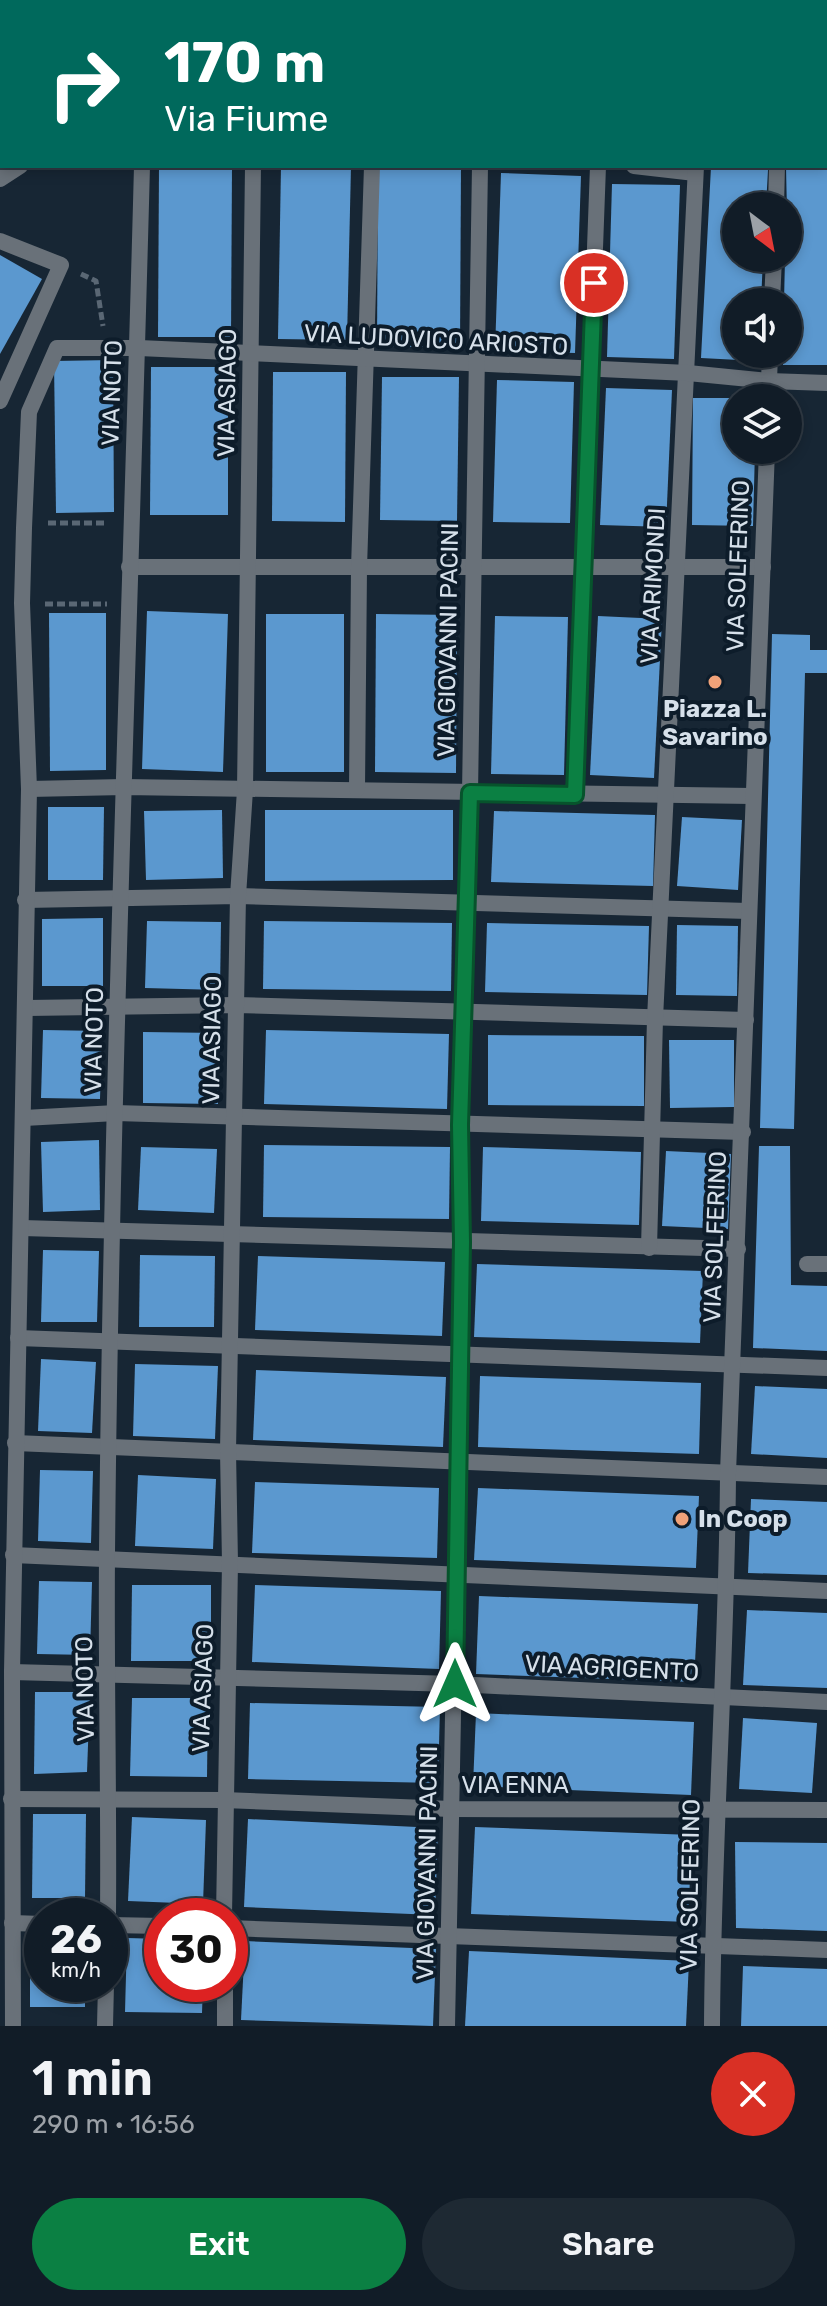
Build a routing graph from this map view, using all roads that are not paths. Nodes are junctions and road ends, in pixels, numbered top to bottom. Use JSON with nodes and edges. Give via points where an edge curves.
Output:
{"nodes":[{"id":1,"x":17,"y":168,"type":"edge"},
{"id":2,"x":142,"y":168,"type":"edge"},
{"id":3,"x":253,"y":168,"type":"edge"},
{"id":4,"x":372,"y":168,"type":"edge"},
{"id":5,"x":480,"y":168,"type":"edge"},
{"id":6,"x":598,"y":168,"type":"edge"},
{"id":7,"x":675,"y":168,"type":"edge"},
{"id":8,"x":777,"y":168,"type":"edge"},
{"id":9,"x":695,"y":169,"type":"edge"},
{"id":10,"x":0,"y":179,"type":"edge"},
{"id":11,"x":776,"y":192,"type":"edge"},
{"id":12,"x":0,"y":241,"type":"edge"},
{"id":13,"x":138,"y":340,"type":"junction"},
{"id":14,"x":252,"y":354,"type":"junction"},
{"id":15,"x":366,"y":360,"type":"junction"},
{"id":16,"x":477,"y":366,"type":"junction"},
{"id":17,"x":769,"y":368,"type":"edge"},
{"id":18,"x":591,"y":371,"type":"junction"},
{"id":19,"x":688,"y":373,"type":"junction"},
{"id":20,"x":769,"y":381,"type":"junction"},
{"id":21,"x":4,"y":382,"type":"edge"},
{"id":22,"x":827,"y":383,"type":"edge"},
{"id":23,"x":769,"y":384,"type":"edge"},
{"id":24,"x":0,"y":401,"type":"edge"},
{"id":25,"x":767,"y":464,"type":"edge"},
{"id":26,"x":129,"y":567,"type":"junction"},
{"id":27,"x":248,"y":567,"type":"junction"},
{"id":28,"x":763,"y":567,"type":"junction"},
{"id":29,"x":359,"y":568,"type":"junction"},
{"id":30,"x":473,"y":568,"type":"junction"},
{"id":31,"x":583,"y":569,"type":"junction"},
{"id":32,"x":677,"y":569,"type":"junction"},
{"id":33,"x":124,"y":787,"type":"junction"},
{"id":34,"x":29,"y":789,"type":"junction"},
{"id":35,"x":357,"y":789,"type":"junction"},
{"id":36,"x":245,"y":790,"type":"junction"},
{"id":37,"x":470,"y":793,"type":"junction"},
{"id":38,"x":575,"y":795,"type":"junction"},
{"id":39,"x":752,"y":796,"type":"junction"},
{"id":40,"x":668,"y":798,"type":"junction"},
{"id":41,"x":238,"y":896,"type":"junction"},
{"id":42,"x":25,"y":900,"type":"junction"},
{"id":43,"x":121,"y":900,"type":"junction"},
{"id":44,"x":465,"y":904,"type":"junction"},
{"id":45,"x":662,"y":909,"type":"junction"},
{"id":46,"x":748,"y":911,"type":"junction"},
{"id":47,"x":236,"y":1005,"type":"junction"},
{"id":48,"x":119,"y":1006,"type":"junction"},
{"id":49,"x":27,"y":1008,"type":"junction"},
{"id":50,"x":463,"y":1013,"type":"junction"},
{"id":51,"x":655,"y":1019,"type":"junction"},
{"id":52,"x":746,"y":1020,"type":"junction"},
{"id":53,"x":116,"y":1113,"type":"junction"},
{"id":54,"x":234,"y":1117,"type":"junction"},
{"id":55,"x":24,"y":1118,"type":"junction"},
{"id":56,"x":460,"y":1125,"type":"junction"},
{"id":57,"x":650,"y":1131,"type":"junction"},
{"id":58,"x":743,"y":1132,"type":"junction"},
{"id":59,"x":22,"y":1228,"type":"junction"},
{"id":60,"x":114,"y":1229,"type":"junction"},
{"id":61,"x":233,"y":1236,"type":"junction"},
{"id":62,"x":462,"y":1242,"type":"junction"},
{"id":63,"x":649,"y":1248,"type":"junction"},
{"id":64,"x":738,"y":1249,"type":"junction"},
{"id":65,"x":807,"y":1264,"type":"dead end"},
{"id":66,"x":827,"y":1264,"type":"edge"},
{"id":67,"x":18,"y":1338,"type":"junction"},
{"id":68,"x":111,"y":1342,"type":"junction"},
{"id":69,"x":230,"y":1346,"type":"junction"},
{"id":70,"x":460,"y":1354,"type":"junction"},
{"id":71,"x":734,"y":1365,"type":"junction"},
{"id":72,"x":827,"y":1368,"type":"edge"},
{"id":73,"x":15,"y":1443,"type":"junction"},
{"id":74,"x":109,"y":1447,"type":"junction"},
{"id":75,"x":228,"y":1451,"type":"junction"},
{"id":76,"x":456,"y":1464,"type":"junction"},
{"id":77,"x":728,"y":1473,"type":"junction"},
{"id":78,"x":827,"y":1477,"type":"edge"},
{"id":79,"x":13,"y":1555,"type":"junction"},
{"id":80,"x":107,"y":1559,"type":"junction"},
{"id":81,"x":230,"y":1563,"type":"junction"},
{"id":82,"x":455,"y":1574,"type":"junction"},
{"id":83,"x":727,"y":1589,"type":"junction"},
{"id":84,"x":827,"y":1591,"type":"edge"},
{"id":85,"x":12,"y":1672,"type":"junction"},
{"id":86,"x":109,"y":1674,"type":"junction"},
{"id":87,"x":228,"y":1681,"type":"junction"},
{"id":88,"x":455,"y":1684,"type":"junction"},
{"id":89,"x":722,"y":1698,"type":"junction"},
{"id":90,"x":827,"y":1702,"type":"edge"},
{"id":91,"x":11,"y":1799,"type":"junction"},
{"id":92,"x":109,"y":1799,"type":"junction"},
{"id":93,"x":224,"y":1800,"type":"junction"},
{"id":94,"x":451,"y":1809,"type":"junction"},
{"id":95,"x":715,"y":1810,"type":"junction"},
{"id":96,"x":826,"y":1810,"type":"edge"},
{"id":97,"x":108,"y":1898,"type":"edge"},
{"id":98,"x":224,"y":1898,"type":"edge"},
{"id":99,"x":12,"y":1923,"type":"junction"},
{"id":100,"x":24,"y":1923,"type":"edge"},
{"id":101,"x":248,"y":1928,"type":"edge"},
{"id":102,"x":450,"y":1934,"type":"junction"},
{"id":103,"x":712,"y":1944,"type":"junction"},
{"id":104,"x":827,"y":1950,"type":"edge"},
{"id":105,"x":106,"y":2002,"type":"edge"},
{"id":106,"x":225,"y":2002,"type":"edge"},
{"id":107,"x":13,"y":2026,"type":"edge"},
{"id":108,"x":105,"y":2026,"type":"edge"},
{"id":109,"x":225,"y":2026,"type":"edge"},
{"id":110,"x":447,"y":2026,"type":"edge"},
{"id":111,"x":712,"y":2026,"type":"edge"}],
"edges":[{"from":1,"to":10,"type":"street"},
{"from":2,"to":13,"type":"street","name":"VIA NOTO"},
{"from":3,"to":14,"type":"street","name":"VIA ASIAGO"},
{"from":4,"to":15,"type":"street"},
{"from":5,"to":16,"type":"street","name":"VIA GIOVANNI PACINI"},
{"from":6,"to":18,"type":"street"},
{"from":7,"to":9,"type":"street"},
{"from":8,"to":11,"type":"street"},
{"from":9,"to":19,"type":"street","name":"VIA ARIMONDI"},
{"from":12,"to":21,"type":"street","via":[[61,265]]},
{"from":13,"to":14,"type":"street","name":"VIA LUDOVICO ARIOSTO"},
{"from":13,"to":26,"type":"street","name":"VIA NOTO"},
{"from":13,"to":34,"type":"street","name":"VIA LUDOVICO ARIOSTO","via":[[57,348],[29,412],[22,603]]},
{"from":14,"to":15,"type":"street","name":"VIA LUDOVICO ARIOSTO"},
{"from":14,"to":27,"type":"street","name":"VIA ASIAGO"},
{"from":15,"to":16,"type":"street","name":"VIA LUDOVICO ARIOSTO"},
{"from":15,"to":29,"type":"street"},
{"from":16,"to":18,"type":"street","name":"VIA LUDOVICO ARIOSTO"},
{"from":16,"to":30,"type":"street","name":"VIA GIOVANNI PACINI"},
{"from":17,"to":20,"type":"street"},
{"from":18,"to":19,"type":"street","name":"VIA LUDOVICO ARIOSTO"},
{"from":18,"to":31,"type":"street"},
{"from":19,"to":20,"type":"street","name":"VIA LUDOVICO ARIOSTO"},
{"from":19,"to":32,"type":"street","name":"VIA ARIMONDI"},
{"from":20,"to":22,"type":"street","name":"VIA LUDOVICO ARIOSTO"},
{"from":20,"to":23,"type":"street"},
{"from":21,"to":24,"type":"street"},
{"from":25,"to":28,"type":"street","name":"VIA SOLFERINO"},
{"from":26,"to":27,"type":"street"},
{"from":26,"to":33,"type":"street","name":"VIA NOTO"},
{"from":27,"to":29,"type":"street"},
{"from":27,"to":36,"type":"street","name":"VIA ASIAGO"},
{"from":28,"to":32,"type":"street"},
{"from":28,"to":39,"type":"street","name":"VIA SOLFERINO"},
{"from":29,"to":30,"type":"street"},
{"from":29,"to":35,"type":"street"},
{"from":30,"to":31,"type":"street"},
{"from":30,"to":37,"type":"street","name":"VIA GIOVANNI PACINI"},
{"from":31,"to":32,"type":"street"},
{"from":31,"to":38,"type":"street"},
{"from":32,"to":40,"type":"street","name":"VIA ARIMONDI"},
{"from":33,"to":34,"type":"street"},
{"from":33,"to":36,"type":"street"},
{"from":33,"to":43,"type":"street","name":"VIA NOTO"},
{"from":34,"to":42,"type":"street"},
{"from":35,"to":36,"type":"street"},
{"from":35,"to":37,"type":"street"},
{"from":36,"to":41,"type":"street","name":"VIA ASIAGO"},
{"from":37,"to":38,"type":"street"},
{"from":37,"to":44,"type":"street","name":"VIA GIOVANNI PACINI"},
{"from":38,"to":40,"type":"street"},
{"from":39,"to":40,"type":"street"},
{"from":39,"to":46,"type":"street","name":"VIA SOLFERINO"},
{"from":40,"to":45,"type":"street","name":"VIA ARIMONDI"},
{"from":41,"to":43,"type":"street"},
{"from":41,"to":44,"type":"street"},
{"from":41,"to":47,"type":"street","name":"VIA ASIAGO"},
{"from":42,"to":43,"type":"street"},
{"from":42,"to":49,"type":"street"},
{"from":43,"to":48,"type":"street","name":"VIA NOTO"},
{"from":44,"to":45,"type":"street"},
{"from":44,"to":50,"type":"street","name":"VIA GIOVANNI PACINI"},
{"from":45,"to":46,"type":"street"},
{"from":45,"to":51,"type":"street","name":"VIA ARIMONDI"},
{"from":46,"to":52,"type":"street","name":"VIA SOLFERINO"},
{"from":47,"to":48,"type":"street"},
{"from":47,"to":50,"type":"street"},
{"from":47,"to":54,"type":"street","name":"VIA ASIAGO"},
{"from":48,"to":49,"type":"street"},
{"from":48,"to":53,"type":"street","name":"VIA NOTO"},
{"from":49,"to":55,"type":"street"},
{"from":50,"to":51,"type":"street"},
{"from":50,"to":56,"type":"street","name":"VIA GIOVANNI PACINI"},
{"from":51,"to":52,"type":"street"},
{"from":51,"to":57,"type":"street","name":"VIA ARIMONDI"},
{"from":52,"to":58,"type":"street","name":"VIA SOLFERINO"},
{"from":53,"to":54,"type":"street"},
{"from":53,"to":55,"type":"street"},
{"from":53,"to":60,"type":"street","name":"VIA NOTO"},
{"from":54,"to":56,"type":"street"},
{"from":54,"to":61,"type":"street","name":"VIA ASIAGO"},
{"from":55,"to":59,"type":"street"},
{"from":56,"to":57,"type":"street"},
{"from":56,"to":62,"type":"street","name":"VIA GIOVANNI PACINI"},
{"from":57,"to":58,"type":"street"},
{"from":57,"to":63,"type":"street","name":"VIA ARIMONDI"},
{"from":58,"to":64,"type":"street","name":"VIA SOLFERINO"},
{"from":59,"to":60,"type":"street"},
{"from":59,"to":67,"type":"street"},
{"from":60,"to":61,"type":"street"},
{"from":60,"to":68,"type":"street","name":"VIA NOTO"},
{"from":61,"to":62,"type":"street"},
{"from":61,"to":69,"type":"street","name":"VIA ASIAGO"},
{"from":62,"to":63,"type":"street"},
{"from":62,"to":70,"type":"street","name":"VIA GIOVANNI PACINI"},
{"from":63,"to":64,"type":"street"},
{"from":64,"to":71,"type":"street","name":"VIA SOLFERINO"},
{"from":65,"to":66,"type":"street"},
{"from":67,"to":68,"type":"street"},
{"from":67,"to":73,"type":"street"},
{"from":68,"to":69,"type":"street"},
{"from":68,"to":74,"type":"street","name":"VIA NOTO"},
{"from":69,"to":70,"type":"street"},
{"from":69,"to":75,"type":"street","name":"VIA ASIAGO"},
{"from":70,"to":71,"type":"street"},
{"from":70,"to":76,"type":"street","name":"VIA GIOVANNI PACINI"},
{"from":71,"to":72,"type":"street"},
{"from":71,"to":77,"type":"street","name":"VIA SOLFERINO"},
{"from":73,"to":74,"type":"street"},
{"from":73,"to":79,"type":"street"},
{"from":74,"to":75,"type":"street"},
{"from":74,"to":80,"type":"street","name":"VIA NOTO"},
{"from":75,"to":76,"type":"street"},
{"from":75,"to":81,"type":"street","name":"VIA ASIAGO"},
{"from":76,"to":77,"type":"street"},
{"from":76,"to":82,"type":"street","name":"VIA GIOVANNI PACINI"},
{"from":77,"to":78,"type":"street"},
{"from":77,"to":83,"type":"street","name":"VIA SOLFERINO"},
{"from":79,"to":80,"type":"street"},
{"from":79,"to":85,"type":"street"},
{"from":80,"to":81,"type":"street"},
{"from":80,"to":86,"type":"street","name":"VIA NOTO"},
{"from":81,"to":82,"type":"street"},
{"from":81,"to":87,"type":"street","name":"VIA ASIAGO"},
{"from":82,"to":83,"type":"street"},
{"from":82,"to":88,"type":"street","name":"VIA GIOVANNI PACINI"},
{"from":83,"to":84,"type":"street"},
{"from":83,"to":89,"type":"street","name":"VIA SOLFERINO"},
{"from":85,"to":86,"type":"street","name":"VIA AGRIGENTO"},
{"from":85,"to":91,"type":"street"},
{"from":86,"to":87,"type":"street","name":"VIA AGRIGENTO"},
{"from":86,"to":92,"type":"street","name":"VIA NOTO"},
{"from":87,"to":88,"type":"street","name":"VIA AGRIGENTO"},
{"from":87,"to":93,"type":"street","name":"VIA ASIAGO"},
{"from":88,"to":89,"type":"street","name":"VIA AGRIGENTO"},
{"from":88,"to":94,"type":"street","name":"VIA GIOVANNI PACINI"},
{"from":89,"to":90,"type":"street","name":"VIA AGRIGENTO"},
{"from":89,"to":95,"type":"street","name":"VIA SOLFERINO"},
{"from":91,"to":92,"type":"street","name":"VIA ENNA"},
{"from":91,"to":99,"type":"street"},
{"from":92,"to":93,"type":"street","name":"VIA ENNA"},
{"from":92,"to":97,"type":"street","name":"VIA NOTO"},
{"from":93,"to":94,"type":"street","name":"VIA ENNA"},
{"from":93,"to":98,"type":"street","name":"VIA ASIAGO"},
{"from":94,"to":95,"type":"street","name":"VIA ENNA"},
{"from":94,"to":102,"type":"street","name":"VIA GIOVANNI PACINI"},
{"from":95,"to":96,"type":"street","name":"VIA ENNA"},
{"from":95,"to":103,"type":"street","name":"VIA SOLFERINO"},
{"from":99,"to":100,"type":"street"},
{"from":99,"to":107,"type":"street"},
{"from":101,"to":102,"type":"street"},
{"from":102,"to":103,"type":"street"},
{"from":102,"to":110,"type":"street","name":"VIA GIOVANNI PACINI"},
{"from":103,"to":104,"type":"street"},
{"from":103,"to":111,"type":"street","name":"VIA SOLFERINO"},
{"from":105,"to":108,"type":"street"},
{"from":106,"to":109,"type":"street"}]}
